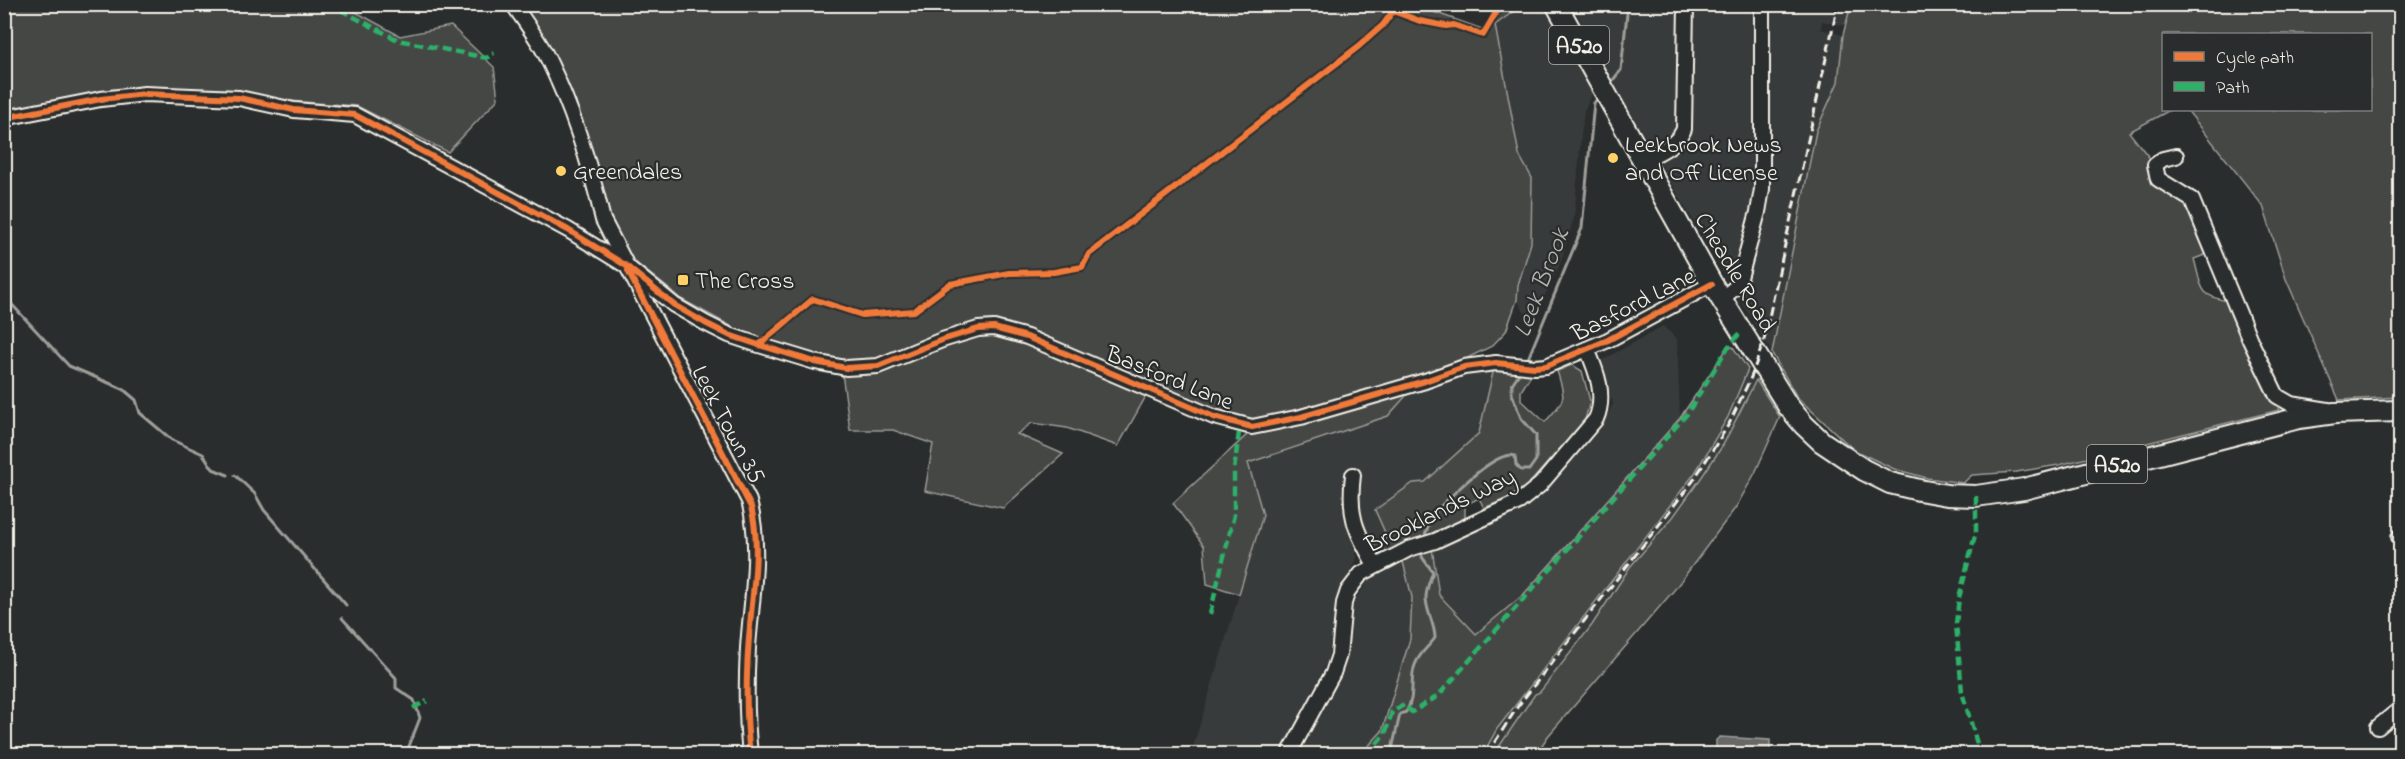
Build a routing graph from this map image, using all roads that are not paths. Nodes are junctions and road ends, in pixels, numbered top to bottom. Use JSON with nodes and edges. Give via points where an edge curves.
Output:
{"nodes":[{"id":1,"x":513,"y":4,"type":"edge"},
{"id":2,"x":1556,"y":4,"type":"edge"},
{"id":3,"x":1686,"y":4,"type":"edge"},
{"id":4,"x":1762,"y":4,"type":"edge"},
{"id":5,"x":4,"y":118,"type":"edge"},
{"id":6,"x":2176,"y":156,"type":"dead end"},
{"id":7,"x":1642,"y":161,"type":"junction"},
{"id":8,"x":625,"y":265,"type":"junction"},
{"id":9,"x":1717,"y":292,"type":"junction"},
{"id":10,"x":1587,"y":350,"type":"junction"},
{"id":11,"x":2400,"y":411,"type":"edge"},
{"id":12,"x":2335,"y":413,"type":"junction"},
{"id":13,"x":1353,"y":475,"type":"dead end"},
{"id":14,"x":1374,"y":565,"type":"junction"},
{"id":15,"x":2400,"y":709,"type":"edge"},
{"id":16,"x":2378,"y":727,"type":"dead end"},
{"id":17,"x":750,"y":754,"type":"edge"},
{"id":18,"x":1289,"y":754,"type":"edge"}],
"edges":[{"from":1,"to":8,"type":"street","name":"Leek Town 35","via":[[548,59],[577,127],[603,220]]},
{"from":2,"to":7,"type":"highway","name":"Cheadle Road","number":"A520"},
{"from":3,"to":7,"type":"street","via":[[1684,129],[1674,144]]},
{"from":4,"to":9,"type":"street","via":[[1762,189],[1738,285]]},
{"from":5,"to":8,"type":"street","name":"Basford Lane","via":[[145,94],[239,98],[294,110],[355,115]]},
{"from":6,"to":12,"type":"street","via":[[2155,165],[2158,178],[2192,200],[2277,396],[2291,404]]},
{"from":7,"to":9,"type":"highway","name":"Cheadle Road","number":"A520"},
{"from":8,"to":10,"type":"street","name":"Basford Lane","via":[[674,305],[705,323],[729,335],[815,362],[846,368],[878,366],[942,340],[994,328],[1027,337],[1214,417],[1252,427],[1301,417],[1464,367],[1487,363],[1546,366]]},
{"from":8,"to":17,"type":"street","name":"Leek Town 35","via":[[753,515],[747,727]]},
{"from":9,"to":10,"type":"street","name":"Basford Lane"},
{"from":9,"to":12,"type":"highway","name":"Cheadle Road","number":"A520","via":[[1804,425],[1839,455],[1890,483],[1947,495],[1976,496],[2024,489],[2228,434]]},
{"from":10,"to":14,"type":"street","name":"Brooklands Way","via":[[1602,399],[1596,419],[1529,495],[1435,541]]},
{"from":11,"to":12,"type":"highway","number":"A520"},
{"from":13,"to":14,"type":"street","via":[[1352,517]]},
{"from":14,"to":18,"type":"street","name":"Brooklands Way","via":[[1348,591],[1338,661]]},
{"from":15,"to":16,"type":"street"}]}
